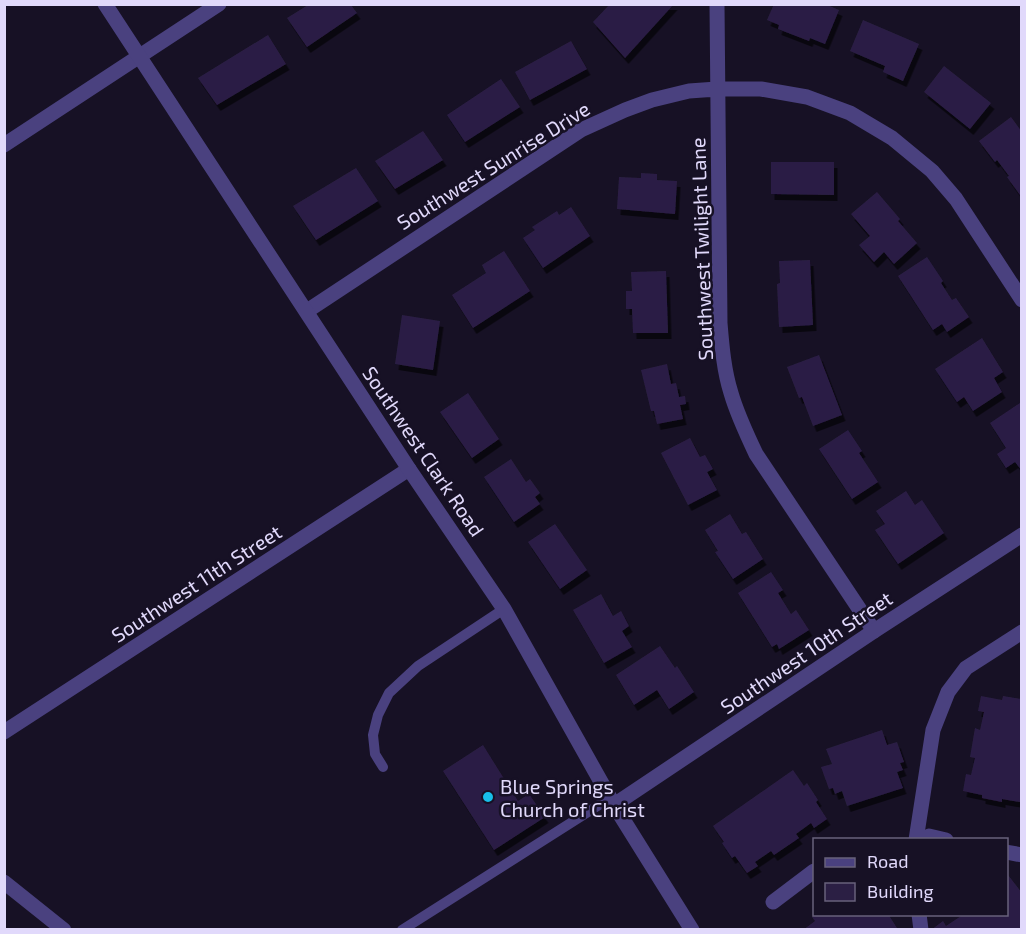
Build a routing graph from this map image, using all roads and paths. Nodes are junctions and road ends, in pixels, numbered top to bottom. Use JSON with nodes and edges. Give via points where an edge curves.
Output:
{"nodes":[{"id":1,"x":105,"y":4,"type":"edge"},
{"id":2,"x":219,"y":4,"type":"edge"},
{"id":3,"x":717,"y":4,"type":"edge"},
{"id":4,"x":139,"y":56,"type":"junction"},
{"id":5,"x":717,"y":89,"type":"junction"},
{"id":6,"x":4,"y":145,"type":"edge"},
{"id":7,"x":1022,"y":300,"type":"edge"},
{"id":8,"x":307,"y":311,"type":"junction"},
{"id":9,"x":410,"y":468,"type":"junction"},
{"id":10,"x":1022,"y":535,"type":"edge"},
{"id":11,"x":504,"y":609,"type":"junction"},
{"id":12,"x":874,"y":631,"type":"junction"},
{"id":13,"x":1022,"y":632,"type":"edge"},
{"id":14,"x":4,"y":732,"type":"edge"},
{"id":15,"x":383,"y":767,"type":"dead end"},
{"id":16,"x":612,"y":802,"type":"junction"},
{"id":17,"x":916,"y":838,"type":"edge"},
{"id":18,"x":813,"y":872,"type":"edge"},
{"id":19,"x":4,"y":882,"type":"edge"},
{"id":20,"x":773,"y":902,"type":"dead end"},
{"id":21,"x":64,"y":930,"type":"edge"},
{"id":22,"x":402,"y":930,"type":"edge"},
{"id":23,"x":692,"y":930,"type":"edge"}],
"edges":[{"from":1,"to":4,"type":"street","name":"Southwest Clark Road"},
{"from":2,"to":4,"type":"street"},
{"from":3,"to":5,"type":"street","name":"Southwest Twilight Lane"},
{"from":4,"to":6,"type":"street"},
{"from":4,"to":8,"type":"street","name":"Southwest Clark Road"},
{"from":5,"to":7,"type":"street","name":"Southwest Sunrise Drive","via":[[761,89],[807,97],[850,113],[892,138],[932,171],[956,199]]},
{"from":5,"to":8,"type":"street","name":"Southwest Sunrise Drive","via":[[652,100],[582,130]]},
{"from":5,"to":12,"type":"street","name":"Southwest Twilight Lane","via":[[720,323],[731,393],[756,454]]},
{"from":8,"to":9,"type":"street","name":"Southwest Clark Road"},
{"from":9,"to":11,"type":"street","name":"Southwest Clark Road"},
{"from":9,"to":14,"type":"street","name":"Southwest 11th Street"},
{"from":10,"to":12,"type":"street","name":"Southwest 10th Street"},
{"from":11,"to":15,"type":"lane","via":[[418,666],[389,693],[373,735],[375,754]]},
{"from":11,"to":16,"type":"street","name":"Southwest Clark Road"},
{"from":12,"to":16,"type":"street","name":"Southwest 10th Street"},
{"from":13,"to":17,"type":"street","via":[[966,668],[948,692],[933,730]]},
{"from":16,"to":22,"type":"lane"},
{"from":16,"to":23,"type":"street","name":"Southwest Clark Road"},
{"from":18,"to":20,"type":"street"},
{"from":19,"to":21,"type":"street"}]}
